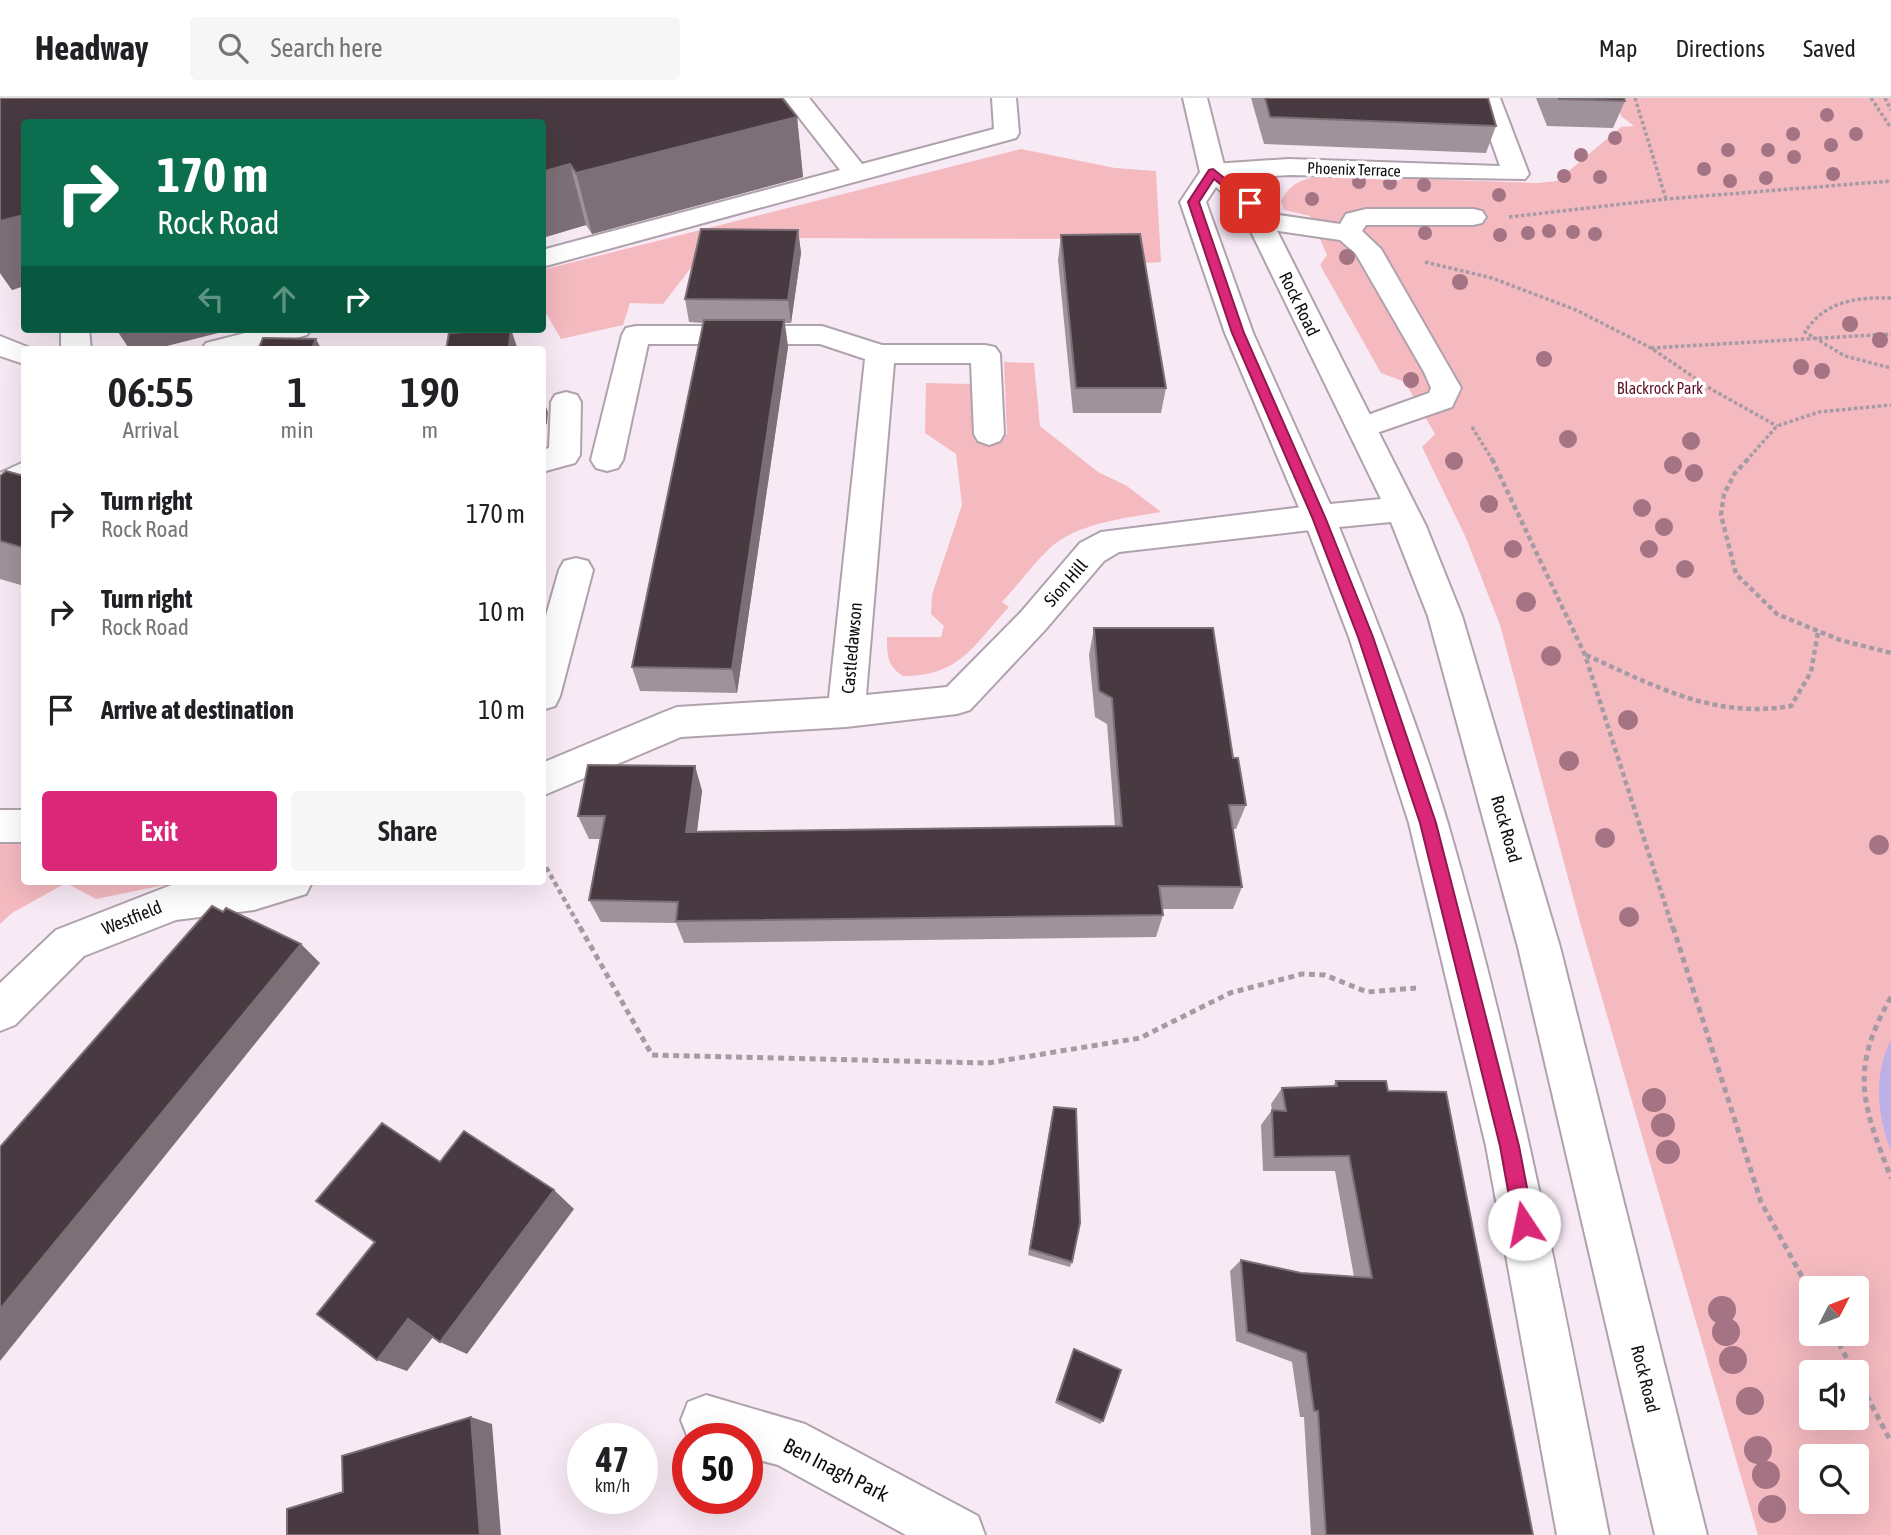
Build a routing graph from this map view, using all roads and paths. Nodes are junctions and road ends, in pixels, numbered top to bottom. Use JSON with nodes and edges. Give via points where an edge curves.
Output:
{"nodes":[{"id":1,"x":796,"y":98,"type":"edge"},
{"id":2,"x":1004,"y":98,"type":"edge"},
{"id":3,"x":1195,"y":98,"type":"edge"},
{"id":4,"x":1488,"y":98,"type":"edge"},
{"id":5,"x":1635,"y":98,"type":"edge"},
{"id":6,"x":1871,"y":98,"type":"edge"},
{"id":7,"x":1885,"y":98,"type":"edge"},
{"id":8,"x":1891,"y":110,"type":"edge"},
{"id":9,"x":923,"y":127,"type":"dead end"},
{"id":10,"x":1891,"y":128,"type":"edge"},
{"id":11,"x":944,"y":149,"type":"junction"},
{"id":12,"x":855,"y":172,"type":"junction"},
{"id":13,"x":1213,"y":172,"type":"junction"},
{"id":14,"x":1891,"y":181,"type":"edge"},
{"id":15,"x":1666,"y":199,"type":"junction"},
{"id":16,"x":1473,"y":217,"type":"joint"},
{"id":17,"x":1259,"y":220,"type":"junction"},
{"id":18,"x":1348,"y":233,"type":"junction"},
{"id":19,"x":546,"y":258,"type":"edge"},
{"id":20,"x":1418,"y":260,"type":"dead end"},
{"id":21,"x":1891,"y":298,"type":"edge"},
{"id":22,"x":282,"y":333,"type":"edge"},
{"id":23,"x":1891,"y":334,"type":"edge"},
{"id":24,"x":1810,"y":337,"type":"junction"},
{"id":25,"x":0,"y":345,"type":"edge"},
{"id":26,"x":231,"y":346,"type":"edge"},
{"id":27,"x":1651,"y":348,"type":"junction"},
{"id":28,"x":21,"y":354,"type":"edge"},
{"id":29,"x":880,"y":354,"type":"junction"},
{"id":30,"x":1891,"y":368,"type":"edge"},
{"id":31,"x":566,"y":402,"type":"dead end"},
{"id":32,"x":1891,"y":405,"type":"edge"},
{"id":33,"x":1432,"y":406,"type":"junction"},
{"id":34,"x":1777,"y":426,"type":"junction"},
{"id":35,"x":1362,"y":428,"type":"junction"},
{"id":36,"x":989,"y":434,"type":"dead end"},
{"id":37,"x":546,"y":460,"type":"edge"},
{"id":38,"x":607,"y":460,"type":"dead end"},
{"id":39,"x":21,"y":475,"type":"edge"},
{"id":40,"x":0,"y":488,"type":"edge"},
{"id":41,"x":1401,"y":509,"type":"junction"},
{"id":42,"x":1319,"y":517,"type":"junction"},
{"id":43,"x":576,"y":570,"type":"dead end"},
{"id":44,"x":1818,"y":632,"type":"junction"},
{"id":45,"x":1891,"y":653,"type":"edge"},
{"id":46,"x":1585,"y":655,"type":"junction"},
{"id":47,"x":546,"y":681,"type":"edge"},
{"id":48,"x":846,"y":712,"type":"junction"},
{"id":49,"x":546,"y":778,"type":"edge"},
{"id":50,"x":0,"y":826,"type":"edge"},
{"id":51,"x":21,"y":827,"type":"edge"},
{"id":52,"x":546,"y":867,"type":"edge"},
{"id":53,"x":281,"y":885,"type":"edge"},
{"id":54,"x":1468,"y":984,"type":"junction"},
{"id":55,"x":1891,"y":997,"type":"edge"},
{"id":56,"x":0,"y":1011,"type":"edge"},
{"id":57,"x":1891,"y":1178,"type":"edge"},
{"id":58,"x":1802,"y":1276,"type":"edge"},
{"id":59,"x":1869,"y":1400,"type":"edge"},
{"id":60,"x":706,"y":1420,"type":"dead end"},
{"id":61,"x":1891,"y":1442,"type":"edge"},
{"id":62,"x":959,"y":1535,"type":"edge"},
{"id":63,"x":1584,"y":1535,"type":"edge"},
{"id":64,"x":1681,"y":1535,"type":"edge"}],
"edges":[{"from":1,"to":12,"type":"main road"},
{"from":2,"to":11,"type":"main road","via":[[1007,133]]},
{"from":3,"to":13,"type":"main road"},
{"from":4,"to":13,"type":"main road","name":"Phoenix Terrace","via":[[1516,174],[1289,167]]},
{"from":5,"to":15,"type":"path"},
{"from":6,"to":10,"type":"path"},
{"from":7,"to":8,"type":"path"},
{"from":9,"to":11,"type":"main road"},
{"from":11,"to":12,"type":"main road"},
{"from":12,"to":19,"type":"main road"},
{"from":13,"to":17,"type":"main road","name":"Rock Road","via":[[1250,203]]},
{"from":13,"to":42,"type":"main road","via":[[1194,202],[1203,235],[1238,333]]},
{"from":14,"to":15,"type":"path"},
{"from":15,"to":16,"type":"path"},
{"from":16,"to":18,"type":"main road","via":[[1366,217],[1354,220]]},
{"from":17,"to":18,"type":"main road"},
{"from":17,"to":35,"type":"main road","name":"Rock Road"},
{"from":18,"to":33,"type":"main road","via":[[1367,249],[1439,372],[1446,388]]},
{"from":20,"to":27,"type":"path","via":[[1492,278],[1576,310]]},
{"from":21,"to":24,"type":"path","via":[[1856,298],[1822,310],[1805,332]]},
{"from":22,"to":26,"type":"main road"},
{"from":23,"to":24,"type":"path"},
{"from":24,"to":27,"type":"path"},
{"from":24,"to":30,"type":"path","via":[[1838,353]]},
{"from":25,"to":28,"type":"main road"},
{"from":27,"to":34,"type":"path"},
{"from":29,"to":36,"type":"main road","via":[[985,354]]},
{"from":29,"to":38,"type":"main road","via":[[822,335],[636,335]]},
{"from":29,"to":48,"type":"main road","name":"Castledawson"},
{"from":31,"to":37,"type":"main road","via":[[564,455]]},
{"from":32,"to":34,"type":"path","via":[[1819,412]]},
{"from":33,"to":35,"type":"main road"},
{"from":33,"to":46,"type":"path","via":[[1470,425],[1496,465]]},
{"from":34,"to":44,"type":"path","via":[[1735,473],[1724,494],[1721,515],[1736,574],[1777,614]]},
{"from":35,"to":41,"type":"main road","name":"Rock Road"},
{"from":39,"to":40,"type":"main road"},
{"from":41,"to":42,"type":"main road","name":"Sion Hill"},
{"from":41,"to":64,"type":"main road","name":"Rock Road","via":[[1446,615],[1539,947]]},
{"from":42,"to":48,"type":"main road","name":"Sion Hill","via":[[1113,541],[1093,552],[957,700]]},
{"from":42,"to":54,"type":"main road","via":[[1366,637],[1428,823]]},
{"from":43,"to":47,"type":"main road"},
{"from":44,"to":45,"type":"path"},
{"from":44,"to":46,"type":"path","via":[[1811,672],[1791,706],[1766,713],[1688,700]]},
{"from":46,"to":58,"type":"path","via":[[1761,1202]]},
{"from":48,"to":49,"type":"main road","name":"Castledawson","via":[[677,722]]},
{"from":50,"to":51,"type":"main road"},
{"from":52,"to":54,"type":"path","via":[[652,1055],[988,1063],[1140,1038],[1230,993],[1302,974],[1325,975],[1367,992]]},
{"from":53,"to":56,"type":"main road","name":"Westfield","via":[[174,902],[69,943]]},
{"from":54,"to":63,"type":"main road","via":[[1509,1146]]},
{"from":55,"to":57,"type":"path","via":[[1878,1017],[1861,1065],[1864,1106]]},
{"from":59,"to":61,"type":"path"},
{"from":60,"to":62,"type":"main road","name":"Ben Inagh Park","via":[[788,1442]]}]}
